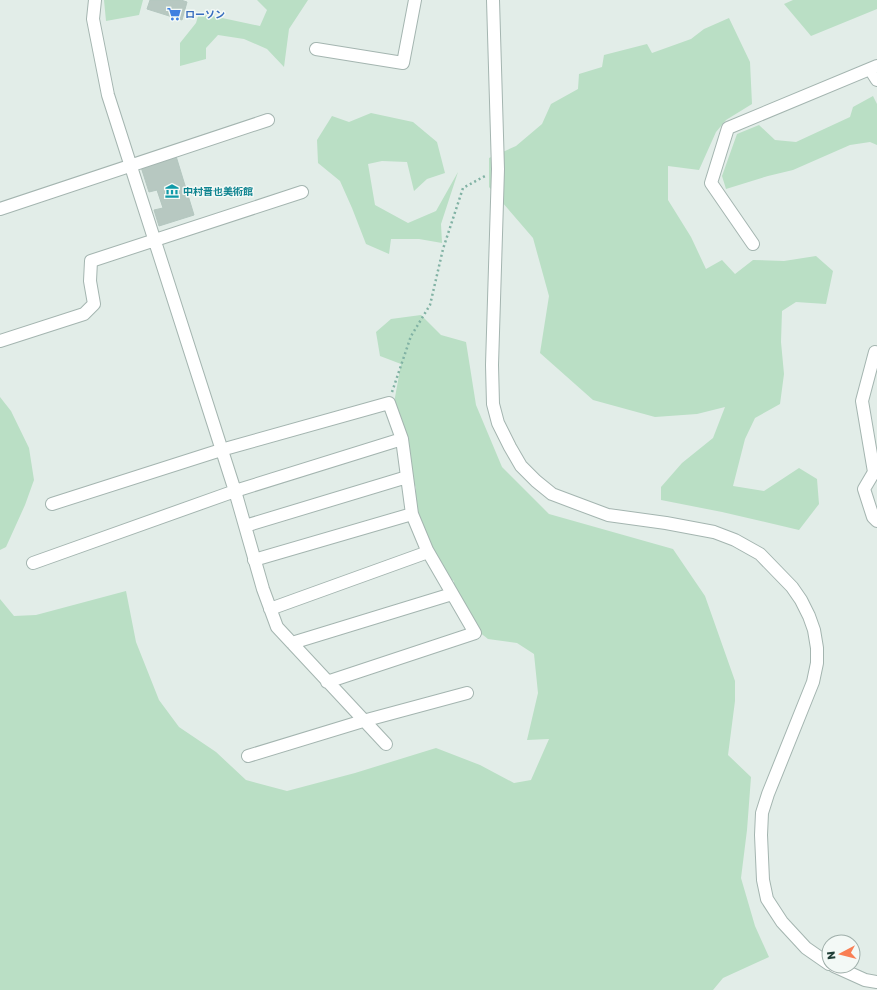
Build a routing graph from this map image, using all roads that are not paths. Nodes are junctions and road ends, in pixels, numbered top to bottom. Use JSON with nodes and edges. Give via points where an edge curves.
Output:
{"nodes":[{"id":1,"x":95,"y":0,"type":"edge"},
{"id":2,"x":414,"y":0,"type":"edge"},
{"id":3,"x":493,"y":0,"type":"edge"},
{"id":4,"x":316,"y":49,"type":"dead end"},
{"id":5,"x":874,"y":67,"type":"edge"},
{"id":6,"x":877,"y":80,"type":"edge"},
{"id":7,"x":268,"y":120,"type":"dead end"},
{"id":8,"x":129,"y":165,"type":"junction"},
{"id":9,"x":302,"y":192,"type":"dead end"},
{"id":10,"x":0,"y":209,"type":"edge"},
{"id":11,"x":153,"y":240,"type":"junction"},
{"id":12,"x":753,"y":244,"type":"dead end"},
{"id":13,"x":0,"y":341,"type":"edge"},
{"id":14,"x":875,"y":352,"type":"dead end"},
{"id":15,"x":402,"y":439,"type":"junction"},
{"id":16,"x":221,"y":450,"type":"junction"},
{"id":17,"x":876,"y":472,"type":"edge"},
{"id":18,"x":407,"y":477,"type":"junction"},
{"id":19,"x":235,"y":491,"type":"junction"},
{"id":20,"x":52,"y":504,"type":"dead end"},
{"id":21,"x":412,"y":514,"type":"junction"},
{"id":22,"x":877,"y":521,"type":"edge"},
{"id":23,"x":245,"y":526,"type":"junction"},
{"id":24,"x":428,"y":552,"type":"junction"},
{"id":25,"x":254,"y":560,"type":"junction"},
{"id":26,"x":33,"y":563,"type":"dead end"},
{"id":27,"x":452,"y":594,"type":"junction"},
{"id":28,"x":270,"y":608,"type":"junction"},
{"id":29,"x":292,"y":643,"type":"junction"},
{"id":30,"x":327,"y":682,"type":"junction"},
{"id":31,"x":468,"y":693,"type":"dead end"},
{"id":32,"x":363,"y":721,"type":"junction"},
{"id":33,"x":386,"y":744,"type":"dead end"},
{"id":34,"x":248,"y":756,"type":"dead end"},
{"id":35,"x":821,"y":958,"type":"edge"},
{"id":36,"x":852,"y":974,"type":"edge"},
{"id":37,"x":877,"y":982,"type":"edge"}],
"edges":[{"from":1,"to":8,"type":"street","via":[[93,19],[103,73]]},
{"from":2,"to":4,"type":"street","via":[[403,63]]},
{"from":3,"to":35,"type":"street","via":[[498,169],[492,365],[493,404],[498,423],[521,466],[552,494],[608,515],[714,532],[735,540],[760,554],[787,581],[801,600],[814,630],[817,663],[813,682],[762,813],[761,860],[767,899],[782,922],[806,948]]},
{"from":5,"to":6,"type":"street"},
{"from":5,"to":12,"type":"street","via":[[728,128],[711,183]]},
{"from":7,"to":8,"type":"street"},
{"from":8,"to":10,"type":"street"},
{"from":8,"to":11,"type":"street"},
{"from":9,"to":11,"type":"street"},
{"from":11,"to":13,"type":"street","via":[[91,261],[90,281],[94,304],[84,314]]},
{"from":11,"to":16,"type":"street"},
{"from":14,"to":17,"type":"street","via":[[862,401]]},
{"from":15,"to":16,"type":"street","via":[[389,404]]},
{"from":15,"to":18,"type":"street"},
{"from":15,"to":19,"type":"street"},
{"from":16,"to":19,"type":"street"},
{"from":16,"to":20,"type":"street"},
{"from":17,"to":22,"type":"street","via":[[864,489],[872,517]]},
{"from":18,"to":21,"type":"street"},
{"from":18,"to":23,"type":"street"},
{"from":19,"to":23,"type":"street"},
{"from":19,"to":26,"type":"street"},
{"from":21,"to":24,"type":"street"},
{"from":21,"to":25,"type":"street"},
{"from":23,"to":25,"type":"street"},
{"from":24,"to":27,"type":"street"},
{"from":24,"to":28,"type":"street"},
{"from":25,"to":28,"type":"street"},
{"from":27,"to":29,"type":"street"},
{"from":27,"to":30,"type":"street","via":[[475,633]]},
{"from":28,"to":29,"type":"street","via":[[278,627]]},
{"from":29,"to":30,"type":"street"},
{"from":30,"to":32,"type":"street"},
{"from":31,"to":32,"type":"street"},
{"from":32,"to":33,"type":"street"},
{"from":32,"to":34,"type":"street"},
{"from":36,"to":37,"type":"street"}]}
